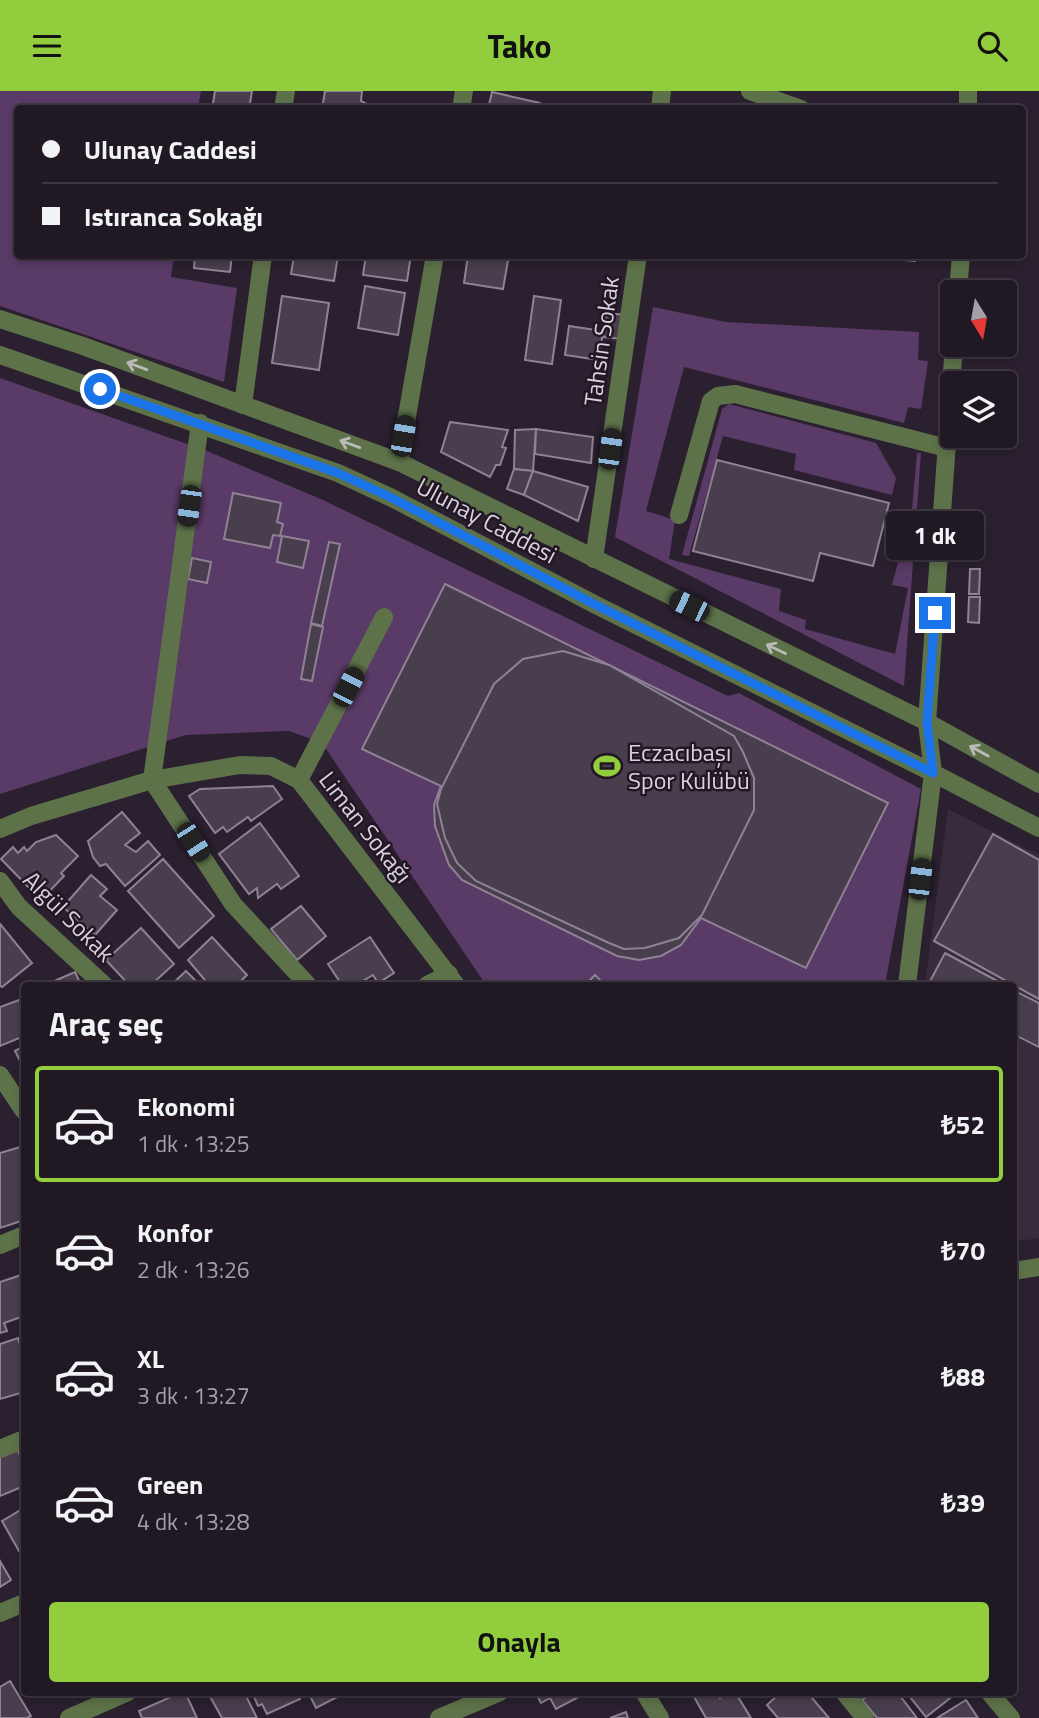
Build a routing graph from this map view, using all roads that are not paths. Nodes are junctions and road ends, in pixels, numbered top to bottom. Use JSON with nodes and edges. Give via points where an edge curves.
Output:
{"nodes":[{"id":1,"x":750,"y":91,"type":"edge"},
{"id":2,"x":790,"y":105,"type":"edge"},
{"id":3,"x":262,"y":259,"type":"edge"},
{"id":4,"x":434,"y":259,"type":"edge"},
{"id":5,"x":637,"y":259,"type":"edge"},
{"id":6,"x":961,"y":259,"type":"edge"},
{"id":7,"x":959,"y":280,"type":"edge"},
{"id":8,"x":0,"y":319,"type":"edge"},
{"id":9,"x":0,"y":355,"type":"edge"},
{"id":10,"x":243,"y":405,"type":"junction"},
{"id":11,"x":200,"y":423,"type":"junction"},
{"id":12,"x":940,"y":446,"type":"edge"},
{"id":13,"x":947,"y":448,"type":"edge"},
{"id":14,"x":399,"y":462,"type":"junction"},
{"id":15,"x":679,"y":516,"type":"dead end"},
{"id":16,"x":594,"y":559,"type":"junction"},
{"id":17,"x":384,"y":617,"type":"dead end"},
{"id":18,"x":927,"y":722,"type":"junction"},
{"id":19,"x":933,"y":773,"type":"junction"},
{"id":20,"x":152,"y":780,"type":"junction"},
{"id":21,"x":299,"y":780,"type":"junction"},
{"id":22,"x":1039,"y":784,"type":"edge"},
{"id":23,"x":1039,"y":828,"type":"edge"},
{"id":24,"x":0,"y":829,"type":"edge"},
{"id":25,"x":0,"y":881,"type":"edge"},
{"id":26,"x":452,"y":980,"type":"edge"},
{"id":27,"x":101,"y":982,"type":"edge"},
{"id":28,"x":305,"y":982,"type":"edge"},
{"id":29,"x":907,"y":982,"type":"edge"},
{"id":30,"x":0,"y":1075,"type":"edge"},
{"id":31,"x":21,"y":1106,"type":"edge"},
{"id":32,"x":21,"y":1236,"type":"edge"},
{"id":33,"x":0,"y":1245,"type":"edge"},
{"id":34,"x":1039,"y":1267,"type":"edge"},
{"id":35,"x":1017,"y":1270,"type":"edge"},
{"id":36,"x":21,"y":1440,"type":"edge"},
{"id":37,"x":0,"y":1449,"type":"edge"},
{"id":38,"x":21,"y":1604,"type":"edge"},
{"id":39,"x":0,"y":1613,"type":"edge"},
{"id":40,"x":119,"y":1696,"type":"edge"},
{"id":41,"x":491,"y":1696,"type":"edge"},
{"id":42,"x":646,"y":1696,"type":"edge"},
{"id":43,"x":847,"y":1696,"type":"edge"},
{"id":44,"x":992,"y":1696,"type":"edge"},
{"id":45,"x":74,"y":1717,"type":"edge"},
{"id":46,"x":439,"y":1718,"type":"edge"},
{"id":47,"x":660,"y":1718,"type":"edge"},
{"id":48,"x":865,"y":1718,"type":"edge"},
{"id":49,"x":1011,"y":1718,"type":"edge"}],
"edges":[{"from":1,"to":2,"type":"street"},
{"from":3,"to":10,"type":"street"},
{"from":4,"to":14,"type":"street"},
{"from":5,"to":16,"type":"street","name":"Tahsin Sokak"},
{"from":6,"to":7,"type":"street"},
{"from":10,"to":8,"type":"street","name":"Ulunay Caddesi","one_way":true},
{"from":9,"to":11,"type":"street","name":"Ulunay Caddesi"},
{"from":14,"to":10,"type":"street","name":"Ulunay Caddesi","one_way":true},
{"from":11,"to":19,"type":"street","name":"Ulunay Caddesi","via":[[338,473],[392,498]]},
{"from":11,"to":20,"type":"street"},
{"from":12,"to":15,"type":"street","via":[[735,394],[718,395],[711,401]]},
{"from":13,"to":18,"type":"street"},
{"from":14,"to":16,"type":"street","name":"Ulunay Caddesi"},
{"from":18,"to":16,"type":"street","name":"Ulunay Caddesi","one_way":true},
{"from":17,"to":21,"type":"street"},
{"from":18,"to":19,"type":"street"},
{"from":22,"to":18,"type":"street","name":"Ulunay Caddesi","one_way":true},
{"from":19,"to":23,"type":"street","name":"Ulunay Caddesi"},
{"from":19,"to":29,"type":"street"},
{"from":20,"to":21,"type":"street","name":"Liman Sokağı","via":[[240,765],[271,767]]},
{"from":20,"to":24,"type":"street","name":"Liman Sokağı"},
{"from":20,"to":28,"type":"street","via":[[233,904]]},
{"from":21,"to":26,"type":"street","name":"Liman Sokağı"},
{"from":25,"to":27,"type":"street","name":"Algül Sokak","via":[[19,907]]},
{"from":30,"to":31,"type":"street"},
{"from":32,"to":33,"type":"street"},
{"from":34,"to":35,"type":"street"},
{"from":36,"to":37,"type":"street"},
{"from":38,"to":39,"type":"street"},
{"from":40,"to":45,"type":"street"},
{"from":41,"to":46,"type":"street"},
{"from":42,"to":47,"type":"street"},
{"from":43,"to":48,"type":"street"},
{"from":44,"to":49,"type":"street"}]}
